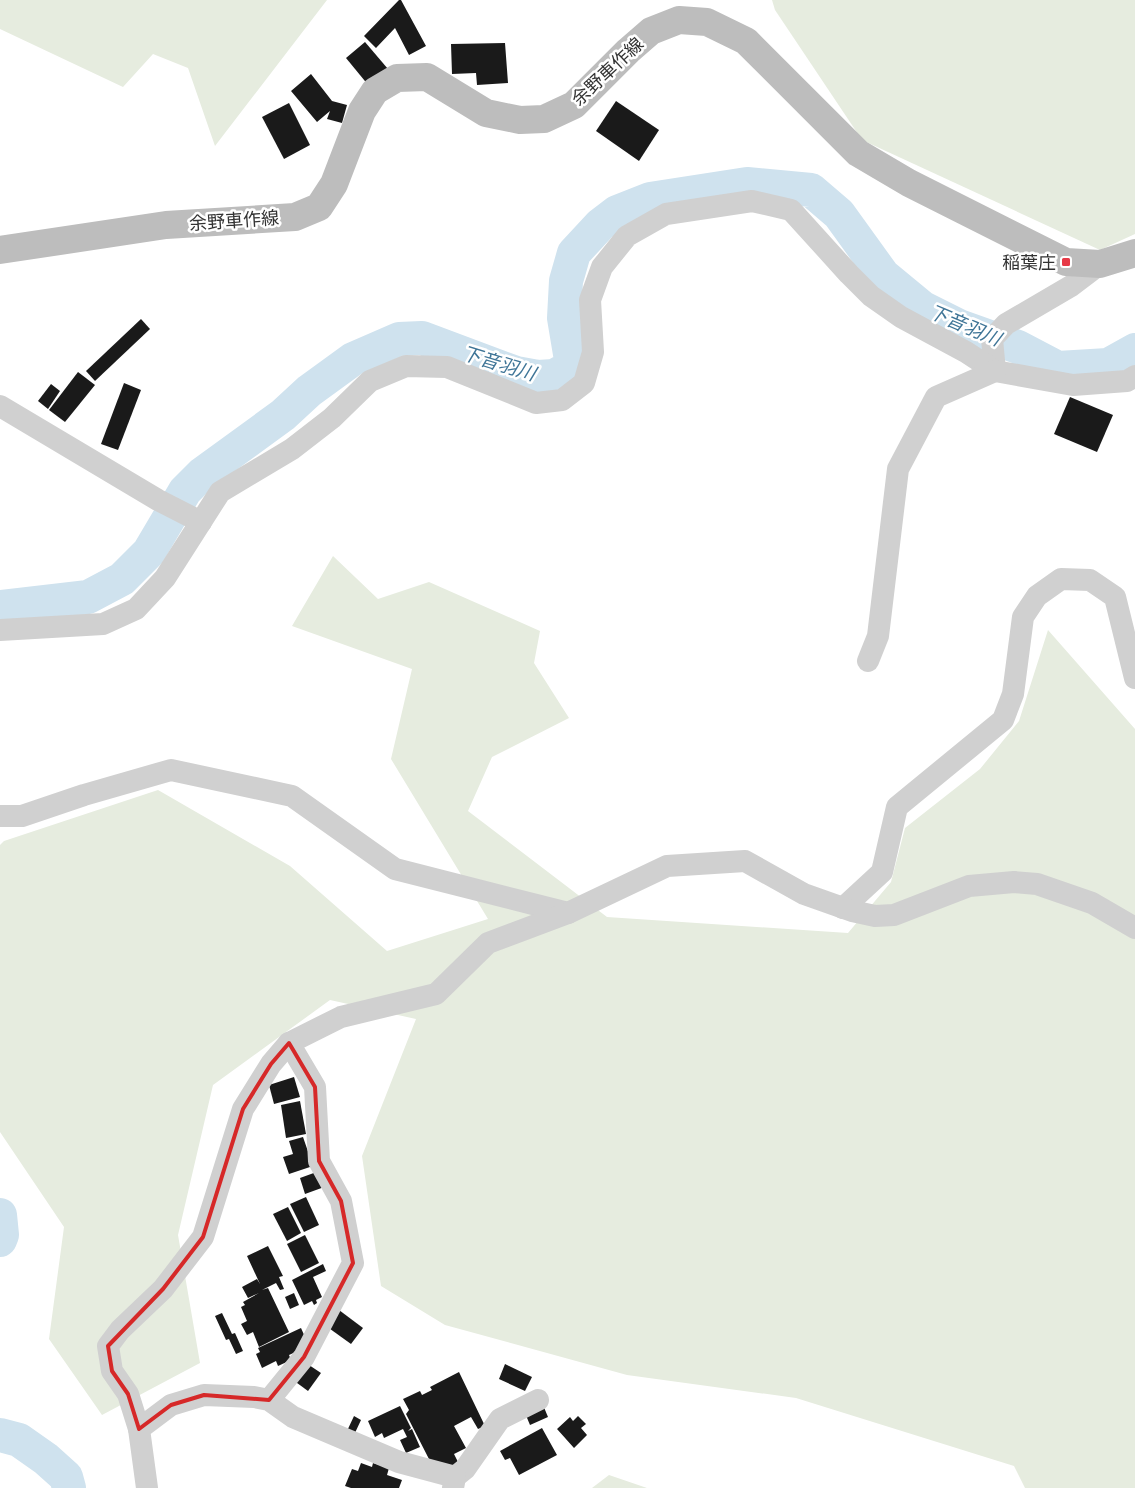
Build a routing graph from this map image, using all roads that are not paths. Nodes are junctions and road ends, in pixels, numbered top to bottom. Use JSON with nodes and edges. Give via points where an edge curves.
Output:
{"nodes":[{"id":1,"x":4,"y":252,"type":"edge"},
{"id":2,"x":1135,"y":253,"type":"edge"},
{"id":3,"x":1100,"y":264,"type":"junction"},
{"id":4,"x":995,"y":371,"type":"junction"},
{"id":5,"x":1135,"y":376,"type":"edge"},
{"id":6,"x":0,"y":406,"type":"edge"},
{"id":7,"x":201,"y":522,"type":"junction"},
{"id":8,"x":0,"y":630,"type":"edge"},
{"id":9,"x":868,"y":661,"type":"dead end"},
{"id":10,"x":1135,"y":678,"type":"edge"},
{"id":11,"x":0,"y":816,"type":"edge"},
{"id":12,"x":843,"y":908,"type":"junction"},
{"id":13,"x":568,"y":913,"type":"junction"},
{"id":14,"x":1135,"y":928,"type":"edge"},
{"id":15,"x":289,"y":1043,"type":"junction"},
{"id":16,"x":269,"y":1400,"type":"junction"},
{"id":17,"x":538,"y":1400,"type":"dead end"},
{"id":18,"x":139,"y":1429,"type":"junction"},
{"id":19,"x":454,"y":1483,"type":"edge"},
{"id":20,"x":147,"y":1488,"type":"edge"}],
"edges":[{"from":1,"to":3,"type":"main road","name":"余野車作線","via":[[166,225],[295,216],[319,207],[334,184],[362,111],[375,91],[396,78],[427,77],[486,113],[520,120],[544,119],[574,105],[651,31],[679,20],[707,22],[746,40],[858,153],[909,183],[1066,262]]},
{"from":2,"to":3,"type":"main road","name":"余野車作線"},
{"from":3,"to":4,"type":"street","via":[[1071,286],[1006,324],[992,339]]},
{"from":4,"to":5,"type":"street","via":[[1073,385],[1127,381]]},
{"from":4,"to":7,"type":"street","via":[[871,296],[791,210],[752,201],[666,214],[627,236],[602,267],[590,300],[593,352],[584,383],[562,400],[536,403],[447,367],[406,366],[370,382],[332,418],[292,448],[220,492]]},
{"from":4,"to":9,"type":"street","via":[[936,397],[898,469],[878,636]]},
{"from":6,"to":7,"type":"street"},
{"from":7,"to":8,"type":"street","via":[[165,578],[136,609],[103,624]]},
{"from":10,"to":12,"type":"street","via":[[1114,597],[1090,580],[1061,579],[1037,596],[1023,616],[1013,694],[1003,720],[897,807],[882,872]]},
{"from":11,"to":13,"type":"street","via":[[22,816],[172,770],[292,796],[394,869]]},
{"from":12,"to":13,"type":"street","via":[[804,894],[745,861],[667,866]]},
{"from":12,"to":14,"type":"street","via":[[875,916],[894,915],[969,886],[1014,882],[1036,884],[1092,902]]},
{"from":13,"to":15,"type":"street","via":[[488,943],[436,994],[341,1017]]},
{"from":15,"to":16,"type":"street","via":[[315,1087],[319,1161],[341,1201],[353,1262],[304,1356]]},
{"from":15,"to":18,"type":"street","via":[[271,1064],[243,1110],[203,1237],[163,1289],[108,1346],[112,1371],[128,1394]]},
{"from":16,"to":18,"type":"street","via":[[204,1395],[171,1405]]},
{"from":16,"to":19,"type":"street","via":[[293,1417]]},
{"from":17,"to":19,"type":"street","via":[[500,1418]]},
{"from":18,"to":20,"type":"street"}]}
